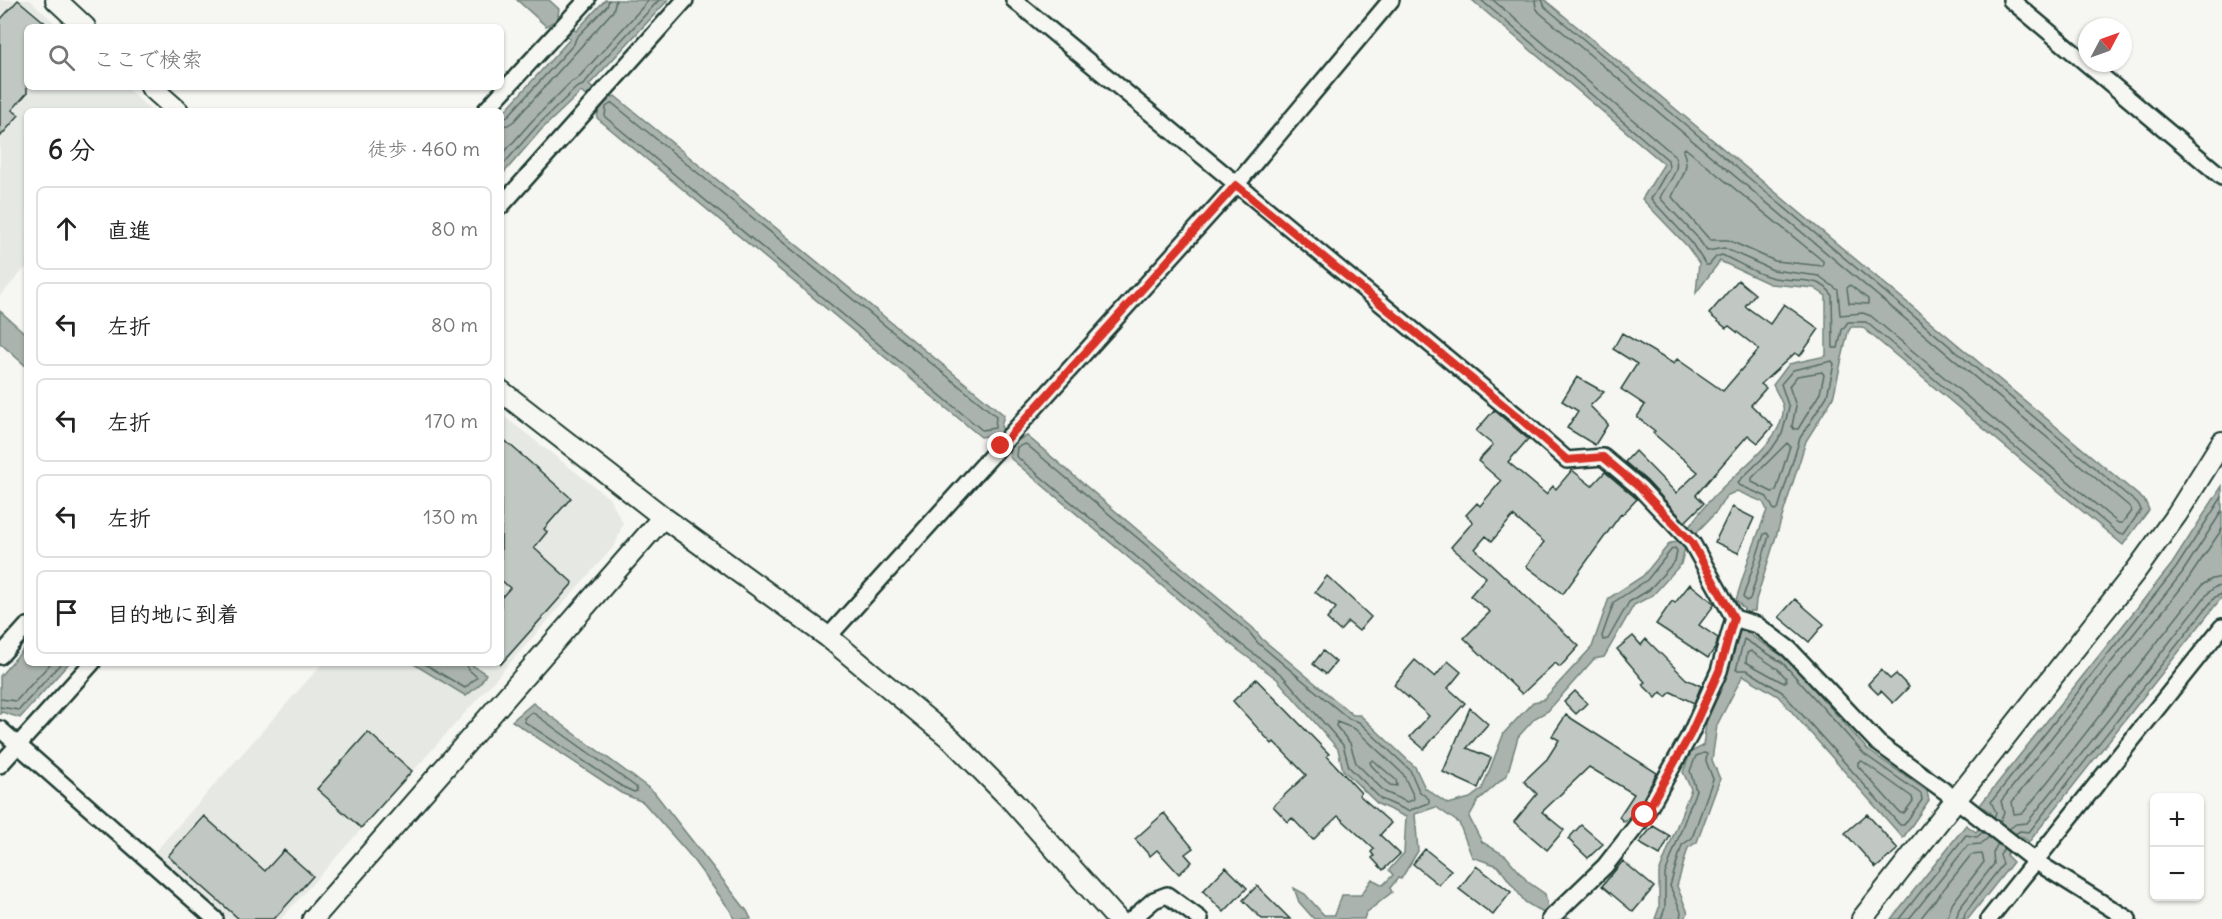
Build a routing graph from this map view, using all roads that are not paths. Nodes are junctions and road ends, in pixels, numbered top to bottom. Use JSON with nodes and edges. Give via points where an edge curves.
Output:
{"nodes":[{"id":1,"x":56,"y":0,"type":"edge"},
{"id":2,"x":587,"y":0,"type":"edge"},
{"id":3,"x":686,"y":0,"type":"edge"},
{"id":4,"x":1014,"y":0,"type":"edge"},
{"id":5,"x":1392,"y":0,"type":"edge"},
{"id":6,"x":2011,"y":0,"type":"edge"},
{"id":7,"x":82,"y":24,"type":"edge"},
{"id":8,"x":154,"y":90,"type":"edge"},
{"id":9,"x":175,"y":108,"type":"edge"},
{"id":10,"x":488,"y":108,"type":"edge"},
{"id":11,"x":2222,"y":177,"type":"edge"},
{"id":12,"x":1236,"y":185,"type":"junction"},
{"id":13,"x":504,"y":203,"type":"edge"},
{"id":14,"x":504,"y":393,"type":"edge"},
{"id":15,"x":2222,"y":442,"type":"edge"},
{"id":16,"x":663,"y":517,"type":"junction"},
{"id":17,"x":1741,"y":621,"type":"junction"},
{"id":18,"x":2222,"y":627,"type":"edge"},
{"id":19,"x":24,"y":629,"type":"edge"},
{"id":20,"x":828,"y":637,"type":"junction"},
{"id":21,"x":0,"y":656,"type":"edge"},
{"id":22,"x":89,"y":666,"type":"edge"},
{"id":23,"x":0,"y":729,"type":"edge"},
{"id":24,"x":18,"y":746,"type":"junction"},
{"id":25,"x":0,"y":765,"type":"edge"},
{"id":26,"x":1957,"y":800,"type":"junction"},
{"id":27,"x":2035,"y":861,"type":"junction"},
{"id":28,"x":1555,"y":915,"type":"edge"},
{"id":29,"x":215,"y":919,"type":"edge"},
{"id":30,"x":312,"y":919,"type":"edge"},
{"id":31,"x":1117,"y":919,"type":"edge"},
{"id":32,"x":1132,"y":919,"type":"edge"},
{"id":33,"x":1200,"y":919,"type":"edge"},
{"id":34,"x":1862,"y":919,"type":"edge"},
{"id":35,"x":1989,"y":919,"type":"edge"},
{"id":36,"x":2128,"y":919,"type":"edge"}],
"edges":[{"from":1,"to":7,"type":"street"},
{"from":2,"to":10,"type":"street"},
{"from":3,"to":13,"type":"street"},
{"from":4,"to":12,"type":"street"},
{"from":5,"to":12,"type":"street"},
{"from":6,"to":11,"type":"street"},
{"from":8,"to":9,"type":"street"},
{"from":12,"to":17,"type":"street","via":[[1567,460],[1603,457],[1640,488],[1687,538]]},
{"from":12,"to":20,"type":"street"},
{"from":14,"to":16,"type":"street"},
{"from":15,"to":26,"type":"street","via":[[2135,572]]},
{"from":16,"to":20,"type":"street"},
{"from":16,"to":30,"type":"street"},
{"from":17,"to":26,"type":"street","via":[[1757,625],[1789,649],[1878,743]]},
{"from":17,"to":28,"type":"street","via":[[1690,735],[1645,815],[1605,866]]},
{"from":18,"to":27,"type":"street"},
{"from":19,"to":21,"type":"street"},
{"from":20,"to":31,"type":"street","via":[[952,740]]},
{"from":22,"to":24,"type":"street"},
{"from":23,"to":24,"type":"street"},
{"from":24,"to":25,"type":"street"},
{"from":24,"to":29,"type":"street"},
{"from":26,"to":27,"type":"street"},
{"from":26,"to":34,"type":"street"},
{"from":27,"to":35,"type":"street"},
{"from":27,"to":36,"type":"street"},
{"from":32,"to":33,"type":"street","via":[[1154,900],[1167,895]]}]}
